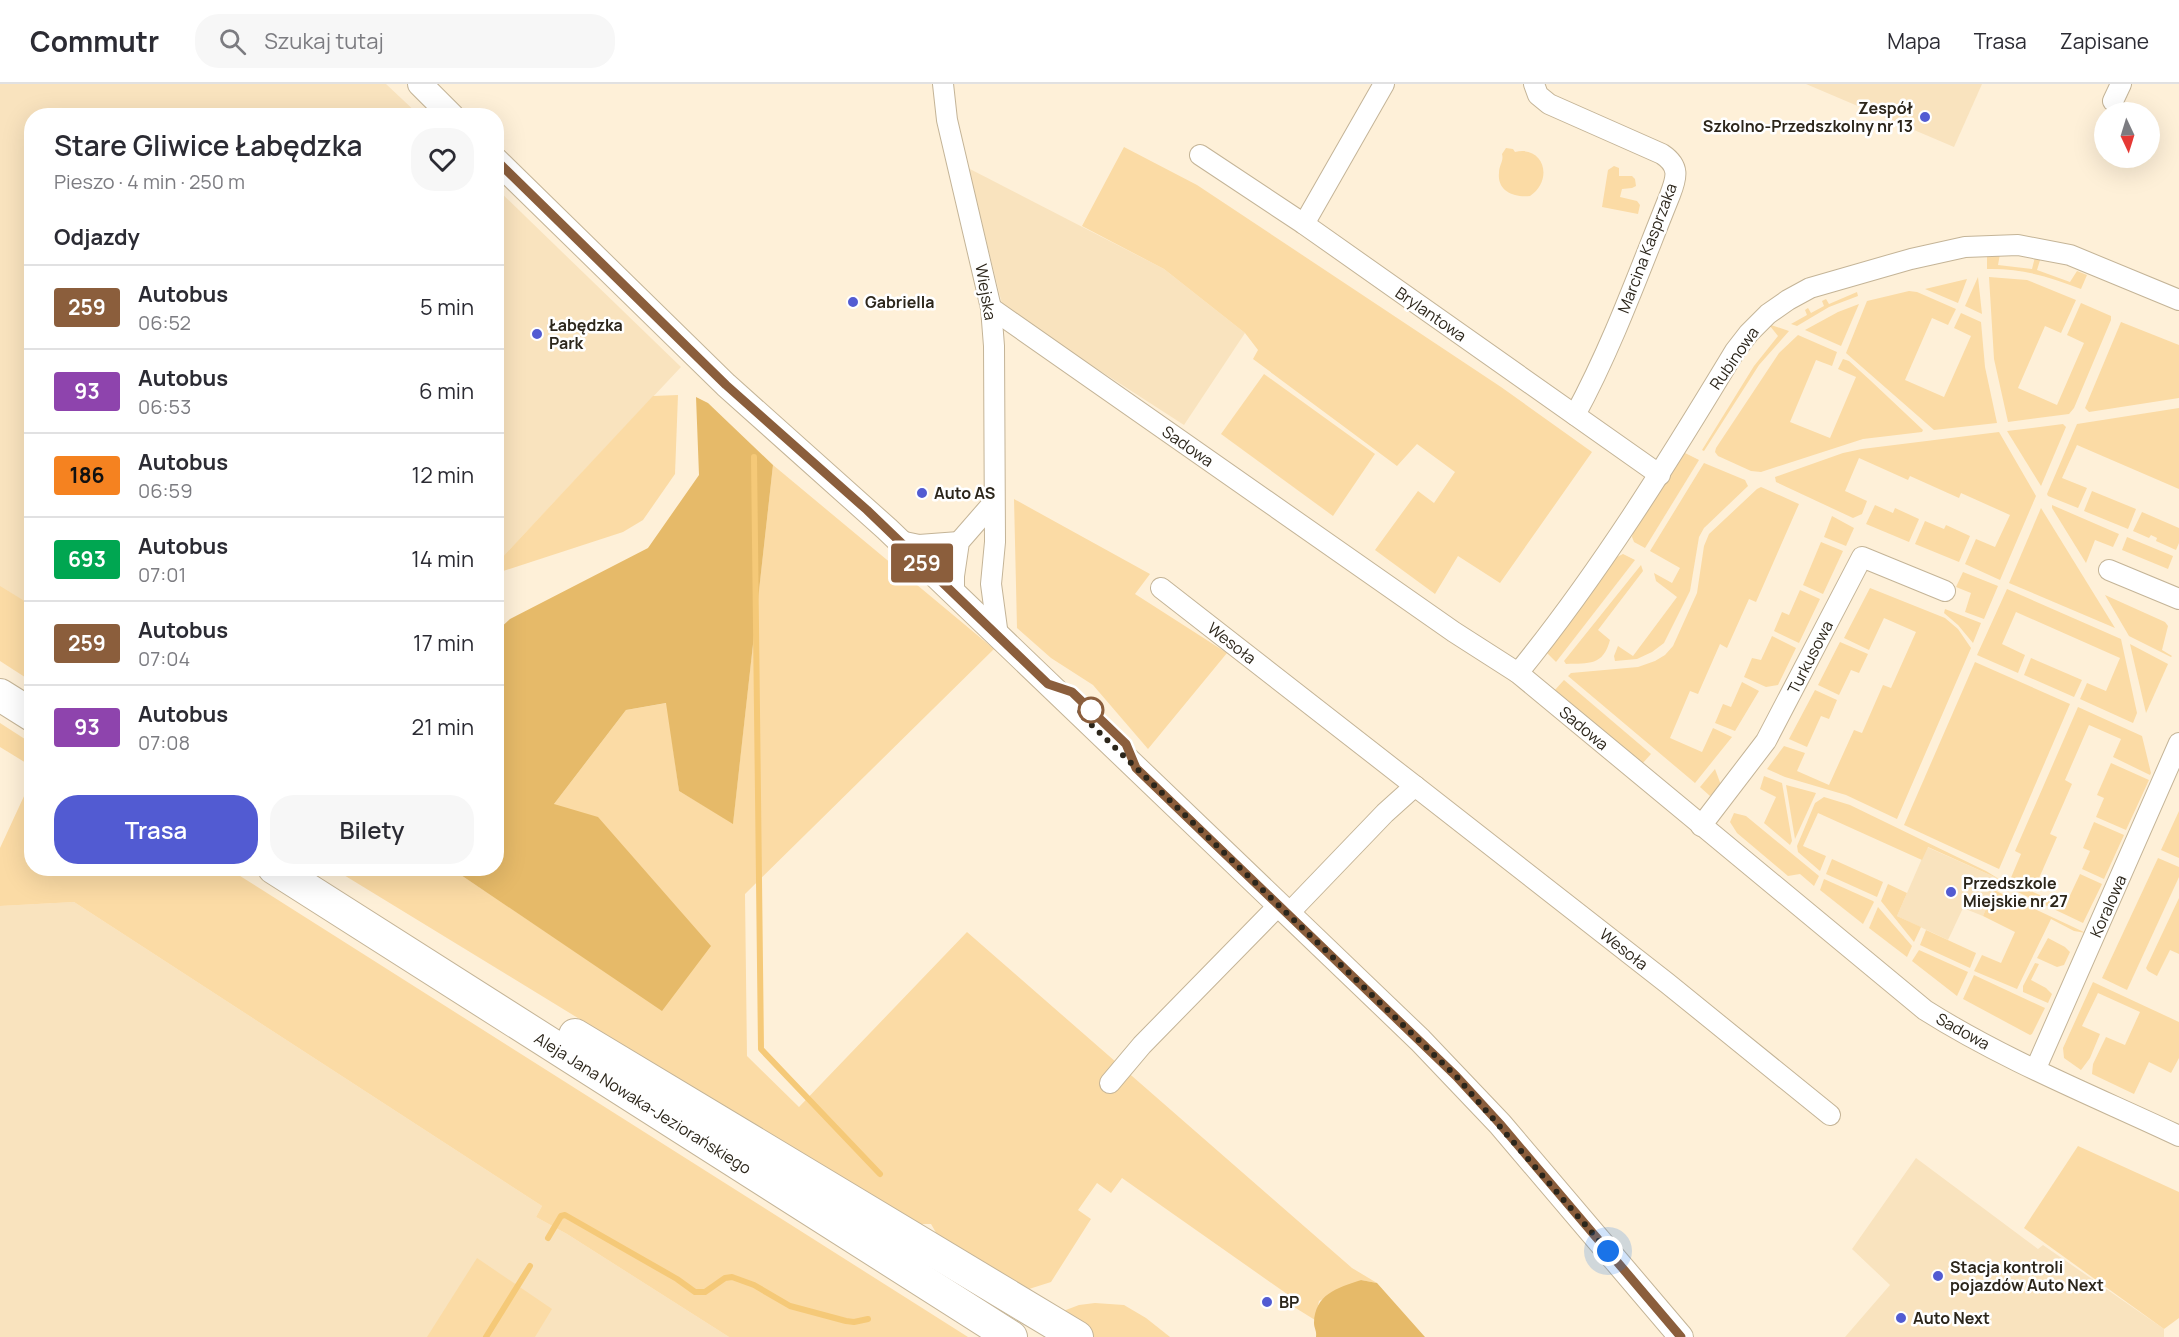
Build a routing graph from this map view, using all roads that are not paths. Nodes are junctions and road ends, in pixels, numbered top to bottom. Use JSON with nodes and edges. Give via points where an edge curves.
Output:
{"nodes":[{"id":1,"x":420,"y":84,"type":"edge"},
{"id":2,"x":943,"y":84,"type":"edge"},
{"id":3,"x":1384,"y":84,"type":"edge"},
{"id":4,"x":1534,"y":84,"type":"edge"},
{"id":5,"x":444,"y":108,"type":"edge"},
{"id":6,"x":1200,"y":155,"type":"dead end"},
{"id":7,"x":504,"y":168,"type":"edge"},
{"id":8,"x":1304,"y":225,"type":"junction"},
{"id":9,"x":2179,"y":300,"type":"edge"},
{"id":10,"x":992,"y":308,"type":"junction"},
{"id":11,"x":1575,"y":415,"type":"junction"},
{"id":12,"x":1660,"y":475,"type":"junction"},
{"id":13,"x":993,"y":503,"type":"junction"},
{"id":14,"x":900,"y":541,"type":"junction"},
{"id":15,"x":959,"y":542,"type":"junction"},
{"id":16,"x":2109,"y":570,"type":"dead end"},
{"id":17,"x":991,"y":584,"type":"junction"},
{"id":18,"x":1161,"y":588,"type":"dead end"},
{"id":19,"x":1945,"y":591,"type":"dead end"},
{"id":20,"x":956,"y":596,"type":"junction"},
{"id":21,"x":2179,"y":599,"type":"edge"},
{"id":22,"x":998,"y":636,"type":"junction"},
{"id":23,"x":1518,"y":673,"type":"junction"},
{"id":24,"x":0,"y":695,"type":"edge"},
{"id":25,"x":24,"y":710,"type":"edge"},
{"id":26,"x":2179,"y":743,"type":"edge"},
{"id":27,"x":1415,"y":786,"type":"junction"},
{"id":28,"x":1701,"y":826,"type":"junction"},
{"id":29,"x":287,"y":876,"type":"edge"},
{"id":30,"x":1284,"y":910,"type":"junction"},
{"id":31,"x":369,"y":928,"type":"junction"},
{"id":32,"x":2036,"y":1068,"type":"junction"},
{"id":33,"x":1110,"y":1083,"type":"dead end"},
{"id":34,"x":1830,"y":1115,"type":"dead end"},
{"id":35,"x":2179,"y":1136,"type":"edge"},
{"id":36,"x":1011,"y":1337,"type":"edge"},
{"id":37,"x":1077,"y":1337,"type":"edge"},
{"id":38,"x":1681,"y":1337,"type":"edge"}],
"edges":[{"from":1,"to":5,"type":"street"},
{"from":2,"to":10,"type":"street","name":"Wiejska","via":[[947,120]]},
{"from":3,"to":8,"type":"street"},
{"from":4,"to":11,"type":"street","name":"Marcina Kasprzaka","via":[[1538,95],[1549,104],[1662,154],[1676,170],[1638,276]]},
{"from":6,"to":8,"type":"street","name":"Brylantowa"},
{"from":7,"to":14,"type":"street","via":[[726,385]]},
{"from":8,"to":11,"type":"street","name":"Brylantowa"},
{"from":9,"to":12,"type":"street","name":"Rubinowa","via":[[2070,255],[2018,245],[1965,247],[1877,267],[1810,288],[1788,300],[1749,333]]},
{"from":10,"to":13,"type":"street","name":"Wiejska"},
{"from":10,"to":23,"type":"street","name":"Sadowa"},
{"from":11,"to":12,"type":"street","name":"Brylantowa"},
{"from":12,"to":23,"type":"street","name":"Rubinowa"},
{"from":13,"to":15,"type":"street"},
{"from":13,"to":17,"type":"street","name":"Wiejska"},
{"from":14,"to":15,"type":"street","via":[[919,545]]},
{"from":14,"to":20,"type":"street"},
{"from":15,"to":20,"type":"street","via":[[954,576]]},
{"from":16,"to":21,"type":"street"},
{"from":17,"to":20,"type":"street","via":[[974,598]]},
{"from":17,"to":22,"type":"street","name":"Wiejska"},
{"from":18,"to":27,"type":"street","name":"Wesoła"},
{"from":19,"to":28,"type":"street","name":"Turkusowa","via":[[1862,557],[1766,741]]},
{"from":20,"to":22,"type":"street"},
{"from":22,"to":30,"type":"street"},
{"from":23,"to":28,"type":"street","name":"Sadowa"},
{"from":24,"to":25,"type":"main road"},
{"from":26,"to":32,"type":"street","name":"Koralowa"},
{"from":27,"to":30,"type":"street"},
{"from":27,"to":34,"type":"street","name":"Wesoła"},
{"from":28,"to":32,"type":"street","name":"Sadowa","via":[[1925,1010],[1956,1030]]},
{"from":29,"to":31,"type":"main road","name":"Aleja Jana Nowaka-Jeziorańskiego"},
{"from":30,"to":33,"type":"street","via":[[1244,939]]},
{"from":30,"to":38,"type":"street","via":[[1456,1076]]},
{"from":31,"to":36,"type":"main road","name":"Aleja Jana Nowaka-Jeziorańskiego"},
{"from":31,"to":37,"type":"main road","via":[[507,994]]},
{"from":32,"to":35,"type":"street","name":"Sadowa"}]}
